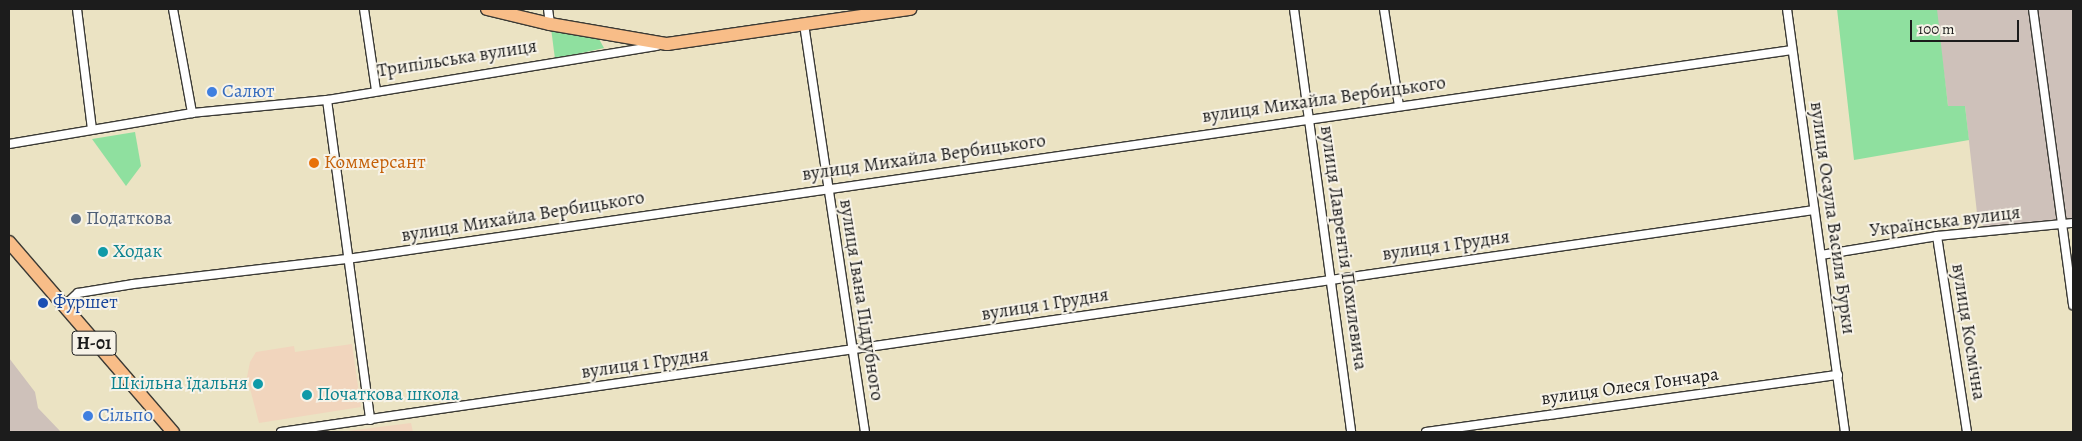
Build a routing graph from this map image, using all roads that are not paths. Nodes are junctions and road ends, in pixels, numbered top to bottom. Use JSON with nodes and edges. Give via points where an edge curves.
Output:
{"nodes":[{"id":1,"x":77,"y":9,"type":"edge"},
{"id":2,"x":173,"y":9,"type":"edge"},
{"id":3,"x":364,"y":9,"type":"edge"},
{"id":4,"x":487,"y":9,"type":"edge"},
{"id":5,"x":548,"y":9,"type":"edge"},
{"id":6,"x":911,"y":9,"type":"edge"},
{"id":7,"x":1294,"y":9,"type":"edge"},
{"id":8,"x":1384,"y":9,"type":"edge"},
{"id":9,"x":1787,"y":9,"type":"edge"},
{"id":10,"x":2033,"y":9,"type":"edge"},
{"id":11,"x":841,"y":14,"type":"edge"},
{"id":12,"x":550,"y":24,"type":"junction"},
{"id":13,"x":804,"y":24,"type":"junction"},
{"id":14,"x":666,"y":44,"type":"junction"},
{"id":15,"x":1792,"y":50,"type":"junction"},
{"id":16,"x":376,"y":90,"type":"junction"},
{"id":17,"x":327,"y":100,"type":"junction"},
{"id":18,"x":1399,"y":106,"type":"junction"},
{"id":19,"x":192,"y":113,"type":"junction"},
{"id":20,"x":1309,"y":120,"type":"junction"},
{"id":21,"x":92,"y":129,"type":"junction"},
{"id":22,"x":9,"y":144,"type":"edge"},
{"id":23,"x":828,"y":187,"type":"junction"},
{"id":24,"x":1814,"y":210,"type":"junction"},
{"id":25,"x":2073,"y":223,"type":"edge"},
{"id":26,"x":2062,"y":224,"type":"junction"},
{"id":27,"x":1937,"y":236,"type":"junction"},
{"id":28,"x":11,"y":249,"type":"edge"},
{"id":29,"x":1821,"y":255,"type":"junction"},
{"id":30,"x":347,"y":259,"type":"junction"},
{"id":31,"x":1331,"y":278,"type":"junction"},
{"id":32,"x":2073,"y":305,"type":"edge"},
{"id":33,"x":64,"y":306,"type":"junction"},
{"id":34,"x":852,"y":350,"type":"junction"},
{"id":35,"x":1838,"y":375,"type":"junction"},
{"id":36,"x":370,"y":420,"type":"junction"},
{"id":37,"x":173,"y":432,"type":"edge"},
{"id":38,"x":282,"y":432,"type":"edge"},
{"id":39,"x":865,"y":432,"type":"edge"},
{"id":40,"x":1351,"y":432,"type":"edge"},
{"id":41,"x":1426,"y":432,"type":"edge"},
{"id":42,"x":1845,"y":432,"type":"edge"},
{"id":43,"x":1967,"y":432,"type":"edge"}],
"edges":[{"from":1,"to":21,"type":"street"},
{"from":2,"to":19,"type":"street"},
{"from":3,"to":16,"type":"street"},
{"from":4,"to":12,"type":"main road"},
{"from":5,"to":12,"type":"street"},
{"from":6,"to":11,"type":"main road","name":"Трипільська вулиця"},
{"from":7,"to":20,"type":"street","name":"вулиця Лаврентія Похилевича"},
{"from":8,"to":18,"type":"street"},
{"from":9,"to":15,"type":"street","name":"вулиця Осаула Василя Бурки"},
{"from":10,"to":26,"type":"street"},
{"from":11,"to":13,"type":"main road","name":"Трипільська вулиця"},
{"from":12,"to":14,"type":"main road"},
{"from":13,"to":14,"type":"main road","name":"Трипільська вулиця"},
{"from":13,"to":23,"type":"street","name":"вулиця Івана Піддубного"},
{"from":14,"to":16,"type":"street","name":"Трипільська вулиця"},
{"from":15,"to":18,"type":"street","name":"вулиця Михайла Вербицького"},
{"from":15,"to":24,"type":"street","name":"вулиця Осаула Василя Бурки"},
{"from":16,"to":17,"type":"street","name":"Трипільська вулиця"},
{"from":17,"to":19,"type":"street","name":"Трипільська вулиця"},
{"from":17,"to":30,"type":"street"},
{"from":18,"to":20,"type":"street","name":"вулиця Михайла Вербицького"},
{"from":19,"to":21,"type":"street","name":"Трипільська вулиця"},
{"from":20,"to":23,"type":"street","name":"вулиця Михайла Вербицького"},
{"from":20,"to":31,"type":"street","name":"вулиця Лаврентія Похилевича"},
{"from":21,"to":22,"type":"street","name":"Трипільська вулиця"},
{"from":23,"to":30,"type":"street","name":"вулиця Михайла Вербицького"},
{"from":23,"to":34,"type":"street","name":"вулиця Івана Піддубного"},
{"from":24,"to":29,"type":"street","name":"вулиця Осаула Василя Бурки"},
{"from":24,"to":31,"type":"street","name":"вулиця 1 Грудня"},
{"from":25,"to":26,"type":"street","name":"Українська вулиця"},
{"from":26,"to":27,"type":"street","name":"Українська вулиця"},
{"from":26,"to":32,"type":"street"},
{"from":27,"to":29,"type":"street","name":"Українська вулиця"},
{"from":27,"to":43,"type":"street","name":"вулиця Космічна"},
{"from":28,"to":33,"type":"main road","number":"Н-01"},
{"from":29,"to":35,"type":"street","name":"вулиця Осаула Василя Бурки"},
{"from":30,"to":33,"type":"street","name":"вулиця Михайла Вербицького","via":[[96,290],[78,293]]},
{"from":30,"to":36,"type":"street"},
{"from":31,"to":34,"type":"street","name":"вулиця 1 Грудня"},
{"from":31,"to":40,"type":"street","name":"вулиця Лаврентія Похилевича"},
{"from":33,"to":37,"type":"main road","number":"Н-01"},
{"from":34,"to":36,"type":"street","name":"вулиця 1 Грудня"},
{"from":34,"to":39,"type":"street","name":"вулиця Івана Піддубного"},
{"from":35,"to":41,"type":"street","name":"вулиця Олеся Гончара"},
{"from":35,"to":42,"type":"street","name":"вулиця Осаула Василя Бурки"},
{"from":36,"to":38,"type":"street","name":"вулиця 1 Грудня"}]}
